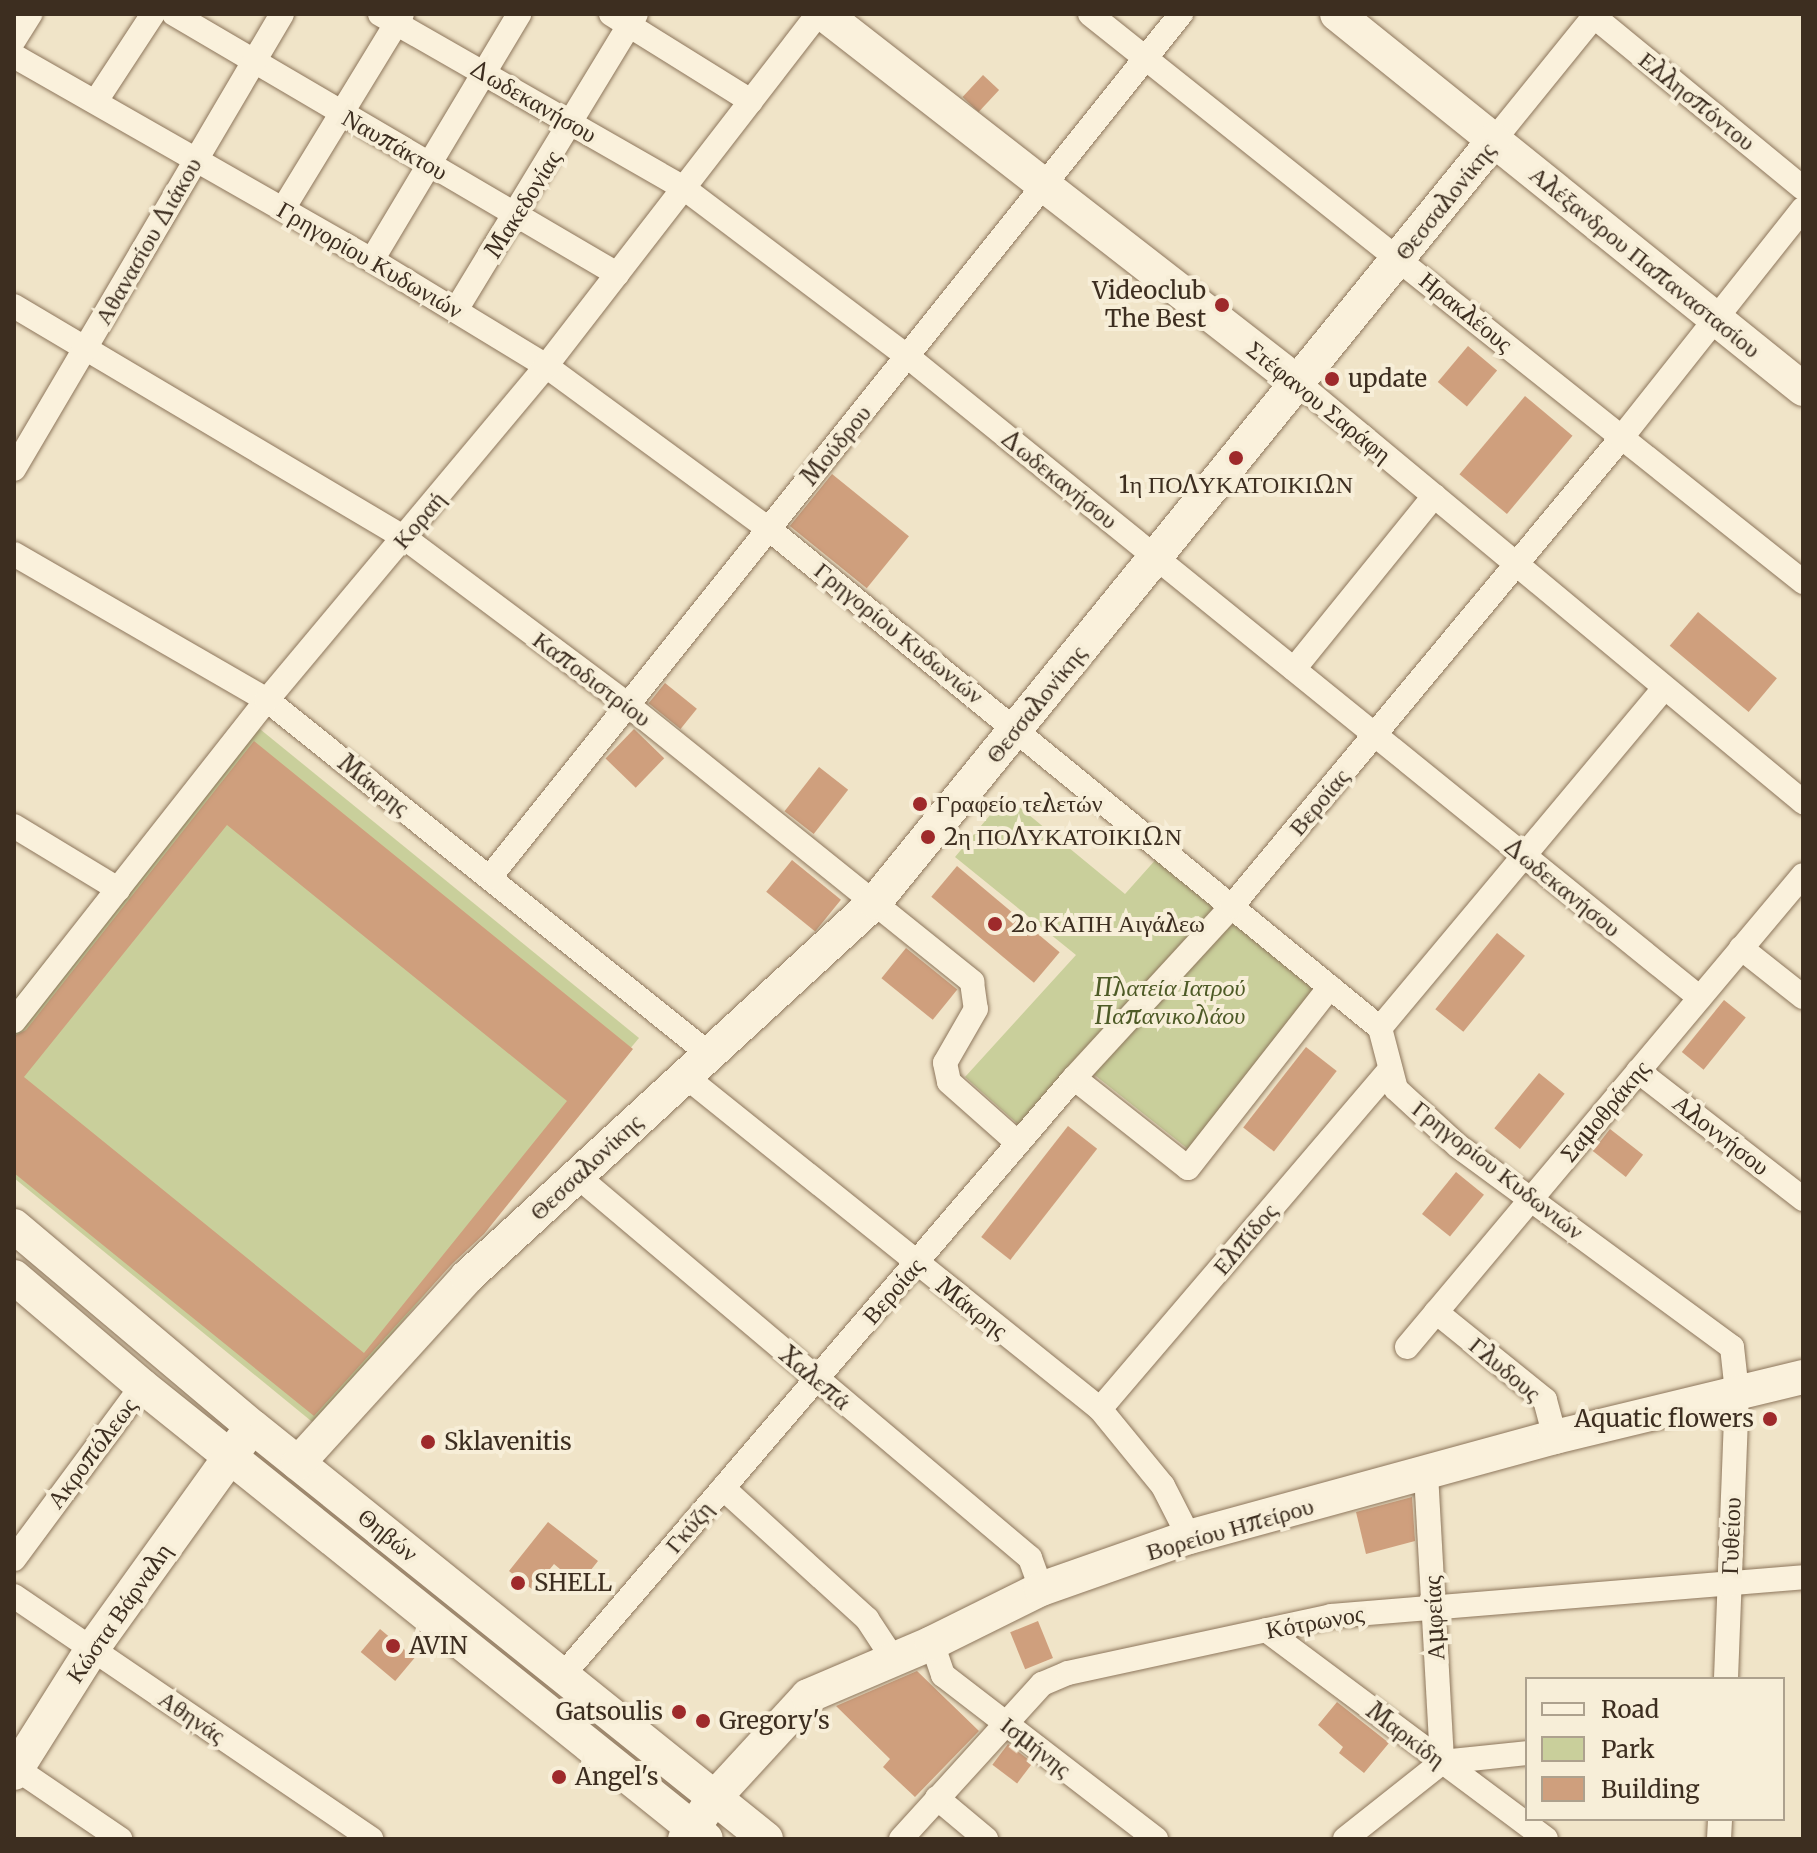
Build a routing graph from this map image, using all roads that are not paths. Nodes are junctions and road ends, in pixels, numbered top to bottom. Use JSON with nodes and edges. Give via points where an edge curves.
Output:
{"nodes":[{"id":1,"x":30,"y":14,"type":"edge"},
{"id":2,"x":153,"y":14,"type":"edge"},
{"id":3,"x":174,"y":14,"type":"edge"},
{"id":4,"x":282,"y":14,"type":"edge"},
{"id":5,"x":519,"y":14,"type":"edge"},
{"id":6,"x":821,"y":14,"type":"edge"},
{"id":7,"x":1090,"y":14,"type":"edge"},
{"id":8,"x":1181,"y":14,"type":"edge"},
{"id":9,"x":1337,"y":14,"type":"edge"},
{"id":10,"x":1594,"y":15,"type":"edge"},
{"id":11,"x":393,"y":17,"type":"edge"},
{"id":12,"x":626,"y":18,"type":"edge"},
{"id":13,"x":14,"y":40,"type":"edge"},
{"id":14,"x":14,"y":56,"type":"edge"},
{"id":15,"x":1146,"y":57,"type":"junction"},
{"id":16,"x":253,"y":63,"type":"junction"},
{"id":17,"x":484,"y":73,"type":"junction"},
{"id":18,"x":96,"y":101,"type":"junction"},
{"id":19,"x":751,"y":101,"type":"junction"},
{"id":20,"x":341,"y":113,"type":"junction"},
{"id":21,"x":573,"y":124,"type":"junction"},
{"id":22,"x":1494,"y":140,"type":"junction"},
{"id":23,"x":196,"y":159,"type":"junction"},
{"id":24,"x":430,"y":165,"type":"junction"},
{"id":25,"x":1045,"y":184,"type":"junction"},
{"id":26,"x":1803,"y":188,"type":"edge"},
{"id":27,"x":685,"y":189,"type":"junction"},
{"id":28,"x":283,"y":209,"type":"junction"},
{"id":29,"x":1803,"y":209,"type":"edge"},
{"id":30,"x":517,"y":214,"type":"junction"},
{"id":31,"x":1398,"y":258,"type":"junction"},
{"id":32,"x":372,"y":260,"type":"junction"},
{"id":33,"x":617,"y":274,"type":"junction"},
{"id":34,"x":14,"y":306,"type":"edge"},
{"id":35,"x":456,"y":310,"type":"junction"},
{"id":36,"x":1717,"y":319,"type":"junction"},
{"id":37,"x":85,"y":348,"type":"junction"},
{"id":38,"x":907,"y":356,"type":"junction"},
{"id":39,"x":546,"y":366,"type":"junction"},
{"id":40,"x":1297,"y":382,"type":"junction"},
{"id":41,"x":1803,"y":389,"type":"edge"},
{"id":42,"x":1622,"y":437,"type":"junction"},
{"id":43,"x":14,"y":469,"type":"edge"},
{"id":44,"x":1434,"y":496,"type":"junction"},
{"id":45,"x":769,"y":529,"type":"junction"},
{"id":46,"x":405,"y":538,"type":"junction"},
{"id":47,"x":14,"y":554,"type":"edge"},
{"id":48,"x":1155,"y":557,"type":"junction"},
{"id":49,"x":1516,"y":563,"type":"junction"},
{"id":50,"x":1803,"y":582,"type":"edge"},
{"id":51,"x":1294,"y":669,"type":"junction"},
{"id":52,"x":1664,"y":688,"type":"junction"},
{"id":53,"x":267,"y":700,"type":"junction"},
{"id":54,"x":628,"y":705,"type":"junction"},
{"id":55,"x":1016,"y":728,"type":"junction"},
{"id":56,"x":1375,"y":735,"type":"junction"},
{"id":57,"x":1803,"y":802,"type":"edge"},
{"id":58,"x":14,"y":826,"type":"edge"},
{"id":59,"x":1523,"y":856,"type":"junction"},
{"id":60,"x":1803,"y":875,"type":"edge"},
{"id":61,"x":490,"y":877,"type":"junction"},
{"id":62,"x":118,"y":889,"type":"junction"},
{"id":63,"x":875,"y":902,"type":"junction"},
{"id":64,"x":1232,"y":906,"type":"junction"},
{"id":65,"x":1741,"y":948,"type":"junction"},
{"id":66,"x":1330,"y":987,"type":"junction"},
{"id":67,"x":1803,"y":997,"type":"edge"},
{"id":68,"x":1700,"y":998,"type":"junction"},
{"id":69,"x":18,"y":1008,"type":"edge"},
{"id":70,"x":1380,"y":1028,"type":"junction"},
{"id":71,"x":697,"y":1065,"type":"junction"},
{"id":72,"x":1390,"y":1069,"type":"junction"},
{"id":73,"x":1638,"y":1071,"type":"junction"},
{"id":74,"x":1074,"y":1078,"type":"junction"},
{"id":75,"x":1018,"y":1143,"type":"junction"},
{"id":76,"x":576,"y":1175,"type":"junction"},
{"id":77,"x":1532,"y":1198,"type":"junction"},
{"id":78,"x":1803,"y":1199,"type":"edge"},
{"id":79,"x":14,"y":1226,"type":"edge"},
{"id":80,"x":916,"y":1264,"type":"junction"},
{"id":81,"x":14,"y":1277,"type":"edge"},
{"id":82,"x":1436,"y":1312,"type":"junction"},
{"id":83,"x":1407,"y":1347,"type":"dead end"},
{"id":84,"x":1803,"y":1377,"type":"edge"},
{"id":85,"x":816,"y":1379,"type":"junction"},
{"id":86,"x":142,"y":1386,"type":"junction"},
{"id":87,"x":1737,"y":1392,"type":"junction"},
{"id":88,"x":1100,"y":1409,"type":"junction"},
{"id":89,"x":253,"y":1427,"type":"junction"},
{"id":90,"x":1555,"y":1437,"type":"junction"},
{"id":91,"x":230,"y":1457,"type":"junction"},
{"id":92,"x":298,"y":1463,"type":"junction"},
{"id":93,"x":1426,"y":1474,"type":"junction"},
{"id":94,"x":723,"y":1488,"type":"junction"},
{"id":95,"x":1189,"y":1537,"type":"junction"},
{"id":96,"x":14,"y":1559,"type":"edge"},
{"id":97,"x":1803,"y":1577,"type":"edge"},
{"id":98,"x":1729,"y":1585,"type":"junction"},
{"id":99,"x":1041,"y":1589,"type":"junction"},
{"id":100,"x":14,"y":1596,"type":"edge"},
{"id":101,"x":1433,"y":1605,"type":"junction"},
{"id":102,"x":1266,"y":1630,"type":"junction"},
{"id":103,"x":932,"y":1643,"type":"junction"},
{"id":104,"x":92,"y":1649,"type":"junction"},
{"id":105,"x":892,"y":1657,"type":"junction"},
{"id":106,"x":563,"y":1675,"type":"junction"},
{"id":107,"x":1726,"y":1677,"type":"edge"},
{"id":108,"x":1004,"y":1723,"type":"junction"},
{"id":109,"x":1525,"y":1753,"type":"edge"},
{"id":110,"x":1442,"y":1762,"type":"junction"},
{"id":111,"x":15,"y":1771,"type":"edge"},
{"id":112,"x":715,"y":1797,"type":"junction"},
{"id":113,"x":937,"y":1798,"type":"junction"},
{"id":114,"x":695,"y":1835,"type":"edge"},
{"id":115,"x":120,"y":1839,"type":"edge"},
{"id":116,"x":371,"y":1839,"type":"edge"},
{"id":117,"x":766,"y":1839,"type":"edge"},
{"id":118,"x":901,"y":1839,"type":"edge"},
{"id":119,"x":986,"y":1839,"type":"edge"},
{"id":120,"x":1156,"y":1839,"type":"edge"},
{"id":121,"x":1345,"y":1839,"type":"edge"},
{"id":122,"x":1546,"y":1839,"type":"edge"}],
"edges":[{"from":1,"to":13,"type":"street"},
{"from":2,"to":18,"type":"street"},
{"from":3,"to":16,"type":"street","name":"Ναυπάκτου"},
{"from":4,"to":16,"type":"street","name":"Αθανασίου Διάκου"},
{"from":5,"to":17,"type":"street"},
{"from":6,"to":19,"type":"street","name":"Κοραή"},
{"from":6,"to":25,"type":"street","name":"Στέφανου Σαράφη"},
{"from":7,"to":15,"type":"street","name":"Ηρακλέους"},
{"from":8,"to":15,"type":"street","name":"Μούδρου"},
{"from":9,"to":22,"type":"street","name":"Αλέξανδρου Παπαναστασίου"},
{"from":10,"to":22,"type":"street","name":"Θεσσαλονίκης"},
{"from":10,"to":26,"type":"street","name":"Ελλησπόντου"},
{"from":11,"to":17,"type":"street","name":"Δωδεκανήσου"},
{"from":11,"to":20,"type":"street"},
{"from":12,"to":19,"type":"street"},
{"from":12,"to":21,"type":"street","name":"Μακεδονίας"},
{"from":14,"to":18,"type":"street","name":"Γρηγορίου Κυδωνιών"},
{"from":15,"to":25,"type":"street","name":"Μούδρου"},
{"from":15,"to":31,"type":"street","name":"Ηρακλέους"},
{"from":16,"to":20,"type":"street","name":"Ναυπάκτου"},
{"from":16,"to":23,"type":"street","name":"Αθανασίου Διάκου"},
{"from":17,"to":21,"type":"street","name":"Δωδεκανήσου"},
{"from":17,"to":24,"type":"street"},
{"from":18,"to":23,"type":"street","name":"Γρηγορίου Κυδωνιών"},
{"from":19,"to":27,"type":"street","name":"Κοραή"},
{"from":20,"to":24,"type":"street","name":"Ναυπάκτου"},
{"from":20,"to":28,"type":"street"},
{"from":21,"to":27,"type":"street","name":"Δωδεκανήσου"},
{"from":21,"to":30,"type":"street","name":"Μακεδονίας"},
{"from":22,"to":31,"type":"street","name":"Θεσσαλονίκης"},
{"from":22,"to":36,"type":"street","name":"Αλέξανδρου Παπαναστασίου"},
{"from":23,"to":28,"type":"street","name":"Γρηγορίου Κυδωνιών"},
{"from":23,"to":37,"type":"street","name":"Αθανασίου Διάκου"},
{"from":24,"to":30,"type":"street","name":"Ναυπάκτου"},
{"from":24,"to":32,"type":"street"},
{"from":25,"to":38,"type":"street","name":"Μούδρου"},
{"from":25,"to":40,"type":"street","name":"Στέφανου Σαράφη"},
{"from":27,"to":33,"type":"street","name":"Κοραή"},
{"from":27,"to":38,"type":"street","name":"Δωδεκανήσου"},
{"from":28,"to":32,"type":"street","name":"Γρηγορίου Κυδωνιών"},
{"from":29,"to":36,"type":"street","name":"Βεροίας"},
{"from":30,"to":33,"type":"street","name":"Ναυπάκτου"},
{"from":30,"to":35,"type":"street","name":"Μακεδονίας"},
{"from":31,"to":40,"type":"street","name":"Θεσσαλονίκης"},
{"from":31,"to":42,"type":"street","name":"Ηρακλέους"},
{"from":32,"to":35,"type":"street","name":"Γρηγορίου Κυδωνιών"},
{"from":33,"to":39,"type":"street","name":"Κοραή"},
{"from":34,"to":37,"type":"street","name":"Καποδιστρίου"},
{"from":35,"to":39,"type":"street","name":"Γρηγορίου Κυδωνιών"},
{"from":36,"to":41,"type":"street","name":"Αλέξανδρου Παπαναστασίου"},
{"from":36,"to":42,"type":"street","name":"Βεροίας"},
{"from":37,"to":43,"type":"street","name":"Αθανασίου Διάκου"},
{"from":37,"to":46,"type":"street","name":"Καποδιστρίου"},
{"from":38,"to":45,"type":"street","name":"Μούδρου"},
{"from":38,"to":48,"type":"street","name":"Δωδεκανήσου"},
{"from":39,"to":45,"type":"street","name":"Γρηγορίου Κυδωνιών"},
{"from":39,"to":46,"type":"street","name":"Κοραή"},
{"from":40,"to":44,"type":"street","name":"Στέφανου Σαράφη"},
{"from":40,"to":48,"type":"street","name":"Θεσσαλονίκης"},
{"from":42,"to":49,"type":"street","name":"Βεροίας"},
{"from":42,"to":50,"type":"street","name":"Ηρακλέους"},
{"from":44,"to":49,"type":"street","name":"Στέφανου Σαράφη"},
{"from":44,"to":51,"type":"street"},
{"from":45,"to":54,"type":"street","name":"Μούδρου"},
{"from":45,"to":55,"type":"street","name":"Γρηγορίου Κυδωνιών"},
{"from":46,"to":53,"type":"street","name":"Κοραή"},
{"from":46,"to":54,"type":"street","name":"Καποδιστρίου"},
{"from":47,"to":53,"type":"street","name":"Μάκρης"},
{"from":48,"to":51,"type":"street","name":"Δωδεκανήσου"},
{"from":48,"to":55,"type":"street","name":"Θεσσαλονίκης"},
{"from":49,"to":52,"type":"street","name":"Στέφανου Σαράφη"},
{"from":49,"to":56,"type":"street","name":"Βεροίας"},
{"from":51,"to":56,"type":"street","name":"Δωδεκανήσου"},
{"from":52,"to":57,"type":"street","name":"Στέφανου Σαράφη"},
{"from":52,"to":59,"type":"street"},
{"from":53,"to":61,"type":"street","name":"Μάκρης"},
{"from":53,"to":62,"type":"street","name":"Κοραή"},
{"from":54,"to":61,"type":"street","name":"Μούδρου"},
{"from":54,"to":63,"type":"street","name":"Καποδιστρίου"},
{"from":55,"to":63,"type":"street","name":"Θεσσαλονίκης"},
{"from":55,"to":64,"type":"street","name":"Γρηγορίου Κυδωνιών"},
{"from":56,"to":59,"type":"street","name":"Δωδεκανήσου"},
{"from":56,"to":64,"type":"street","name":"Βεροίας"},
{"from":58,"to":62,"type":"street"},
{"from":59,"to":68,"type":"street","name":"Δωδεκανήσου"},
{"from":59,"to":70,"type":"street"},
{"from":60,"to":65,"type":"street","name":"Σαμοθράκης"},
{"from":61,"to":71,"type":"street","name":"Μάκρης"},
{"from":62,"to":69,"type":"street","name":"Κοραή"},
{"from":63,"to":71,"type":"street","name":"Θεσσαλονίκης"},
{"from":63,"to":75,"type":"street","name":"Καποδιστρίου","via":[[972,982],[976,1009],[945,1063],[949,1082]]},
{"from":64,"to":66,"type":"street","name":"Γρηγορίου Κυδωνιών"},
{"from":64,"to":74,"type":"street","name":"Βεροίας"},
{"from":65,"to":67,"type":"street"},
{"from":65,"to":68,"type":"street","name":"Σαμοθράκης"},
{"from":66,"to":70,"type":"street","name":"Γρηγορίου Κυδωνιών"},
{"from":66,"to":74,"type":"street","via":[[1188,1168]]},
{"from":68,"to":73,"type":"street","name":"Σαμοθράκης"},
{"from":70,"to":72,"type":"street","name":"Γρηγορίου Κυδωνιών"},
{"from":71,"to":76,"type":"street","name":"Θεσσαλονίκης"},
{"from":71,"to":80,"type":"street","name":"Μάκρης"},
{"from":72,"to":77,"type":"street","name":"Γρηγορίου Κυδωνιών","via":[[1396,1089],[1458,1146]]},
{"from":72,"to":88,"type":"street","name":"Ελπίδος"},
{"from":73,"to":77,"type":"street","name":"Σαμοθράκης"},
{"from":73,"to":78,"type":"street","name":"Αλοννήσου"},
{"from":74,"to":75,"type":"street","name":"Βεροίας"},
{"from":75,"to":80,"type":"street","name":"Βεροίας"},
{"from":76,"to":85,"type":"street","name":"Χαλεπά"},
{"from":76,"to":92,"type":"street","name":"Θεσσαλονίκης","via":[[430,1314]]},
{"from":77,"to":82,"type":"street","name":"Σαμοθράκης"},
{"from":77,"to":87,"type":"street","name":"Γρηγορίου Κυδωνιών","via":[[1732,1347]]},
{"from":79,"to":89,"type":"street","name":"Θηβών"},
{"from":80,"to":85,"type":"street","name":"Βεροίας"},
{"from":80,"to":88,"type":"street","name":"Μάκρης"},
{"from":81,"to":86,"type":"street","name":"Θηβών"},
{"from":82,"to":83,"type":"street","name":"Σαμοθράκης"},
{"from":82,"to":90,"type":"street","name":"Γλυδους","via":[[1545,1400]]},
{"from":84,"to":87,"type":"street","name":"Βορείου Ηπείρου"},
{"from":85,"to":94,"type":"street","name":"Γκύζη"},
{"from":85,"to":99,"type":"street","name":"Χαλεπά","via":[[1030,1558]]},
{"from":86,"to":91,"type":"street","name":"Θηβών"},
{"from":86,"to":96,"type":"street","name":"Ακροπόλεως"},
{"from":87,"to":90,"type":"street","name":"Βορείου Ηπείρου"},
{"from":87,"to":98,"type":"street","name":"Γυθείου"},
{"from":88,"to":95,"type":"street","name":"Μάκρης","via":[[1163,1486]]},
{"from":89,"to":91,"type":"street","name":"Κώστα Βάρναλη"},
{"from":89,"to":92,"type":"street","name":"Θηβών"},
{"from":90,"to":93,"type":"street","name":"Βορείου Ηπείρου"},
{"from":91,"to":92,"type":"street"},
{"from":91,"to":104,"type":"street","name":"Κώστα Βάρναλη"},
{"from":91,"to":114,"type":"street","name":"Θηβών"},
{"from":92,"to":106,"type":"street","name":"Θηβών"},
{"from":93,"to":95,"type":"street","name":"Βορείου Ηπείρου"},
{"from":93,"to":101,"type":"street","name":"Αμφείας"},
{"from":94,"to":105,"type":"street","via":[[867,1619]]},
{"from":94,"to":106,"type":"street","name":"Γκύζη"},
{"from":95,"to":99,"type":"street","name":"Βορείου Ηπείρου"},
{"from":97,"to":98,"type":"street","name":"Κότρωνος"},
{"from":98,"to":101,"type":"street","name":"Κότρωνος"},
{"from":98,"to":107,"type":"street","name":"Γυθείου"},
{"from":99,"to":103,"type":"street","name":"Βορείου Ηπείρου"},
{"from":100,"to":104,"type":"street","name":"Αθηνάς"},
{"from":101,"to":102,"type":"street","name":"Κότρωνος","via":[[1331,1616]]},
{"from":101,"to":110,"type":"street","name":"Αμφείας"},
{"from":102,"to":108,"type":"street","name":"Κότρωνος","via":[[1068,1673],[1042,1684]]},
{"from":102,"to":110,"type":"street","name":"Μαρκίδη"},
{"from":103,"to":105,"type":"street","name":"Βορείου Ηπείρου"},
{"from":103,"to":108,"type":"street","name":"Ισμήνης","via":[[943,1675]]},
{"from":104,"to":111,"type":"street","name":"Κώστα Βάρναλη"},
{"from":104,"to":116,"type":"street","name":"Αθηνάς"},
{"from":105,"to":112,"type":"street","name":"Βορείου Ηπείρου","via":[[808,1696]]},
{"from":106,"to":112,"type":"street","name":"Θηβών"},
{"from":108,"to":113,"type":"street","name":"Κότρωνος"},
{"from":108,"to":120,"type":"street","name":"Ισμήνης"},
{"from":109,"to":110,"type":"street"},
{"from":110,"to":121,"type":"street"},
{"from":110,"to":122,"type":"street","name":"Μαρκίδη"},
{"from":111,"to":115,"type":"street"},
{"from":112,"to":114,"type":"street","name":"Βορείου Ηπείρου"},
{"from":112,"to":117,"type":"street","name":"Θηβών"},
{"from":113,"to":118,"type":"street","name":"Κότρωνος"},
{"from":113,"to":119,"type":"street"}]}
